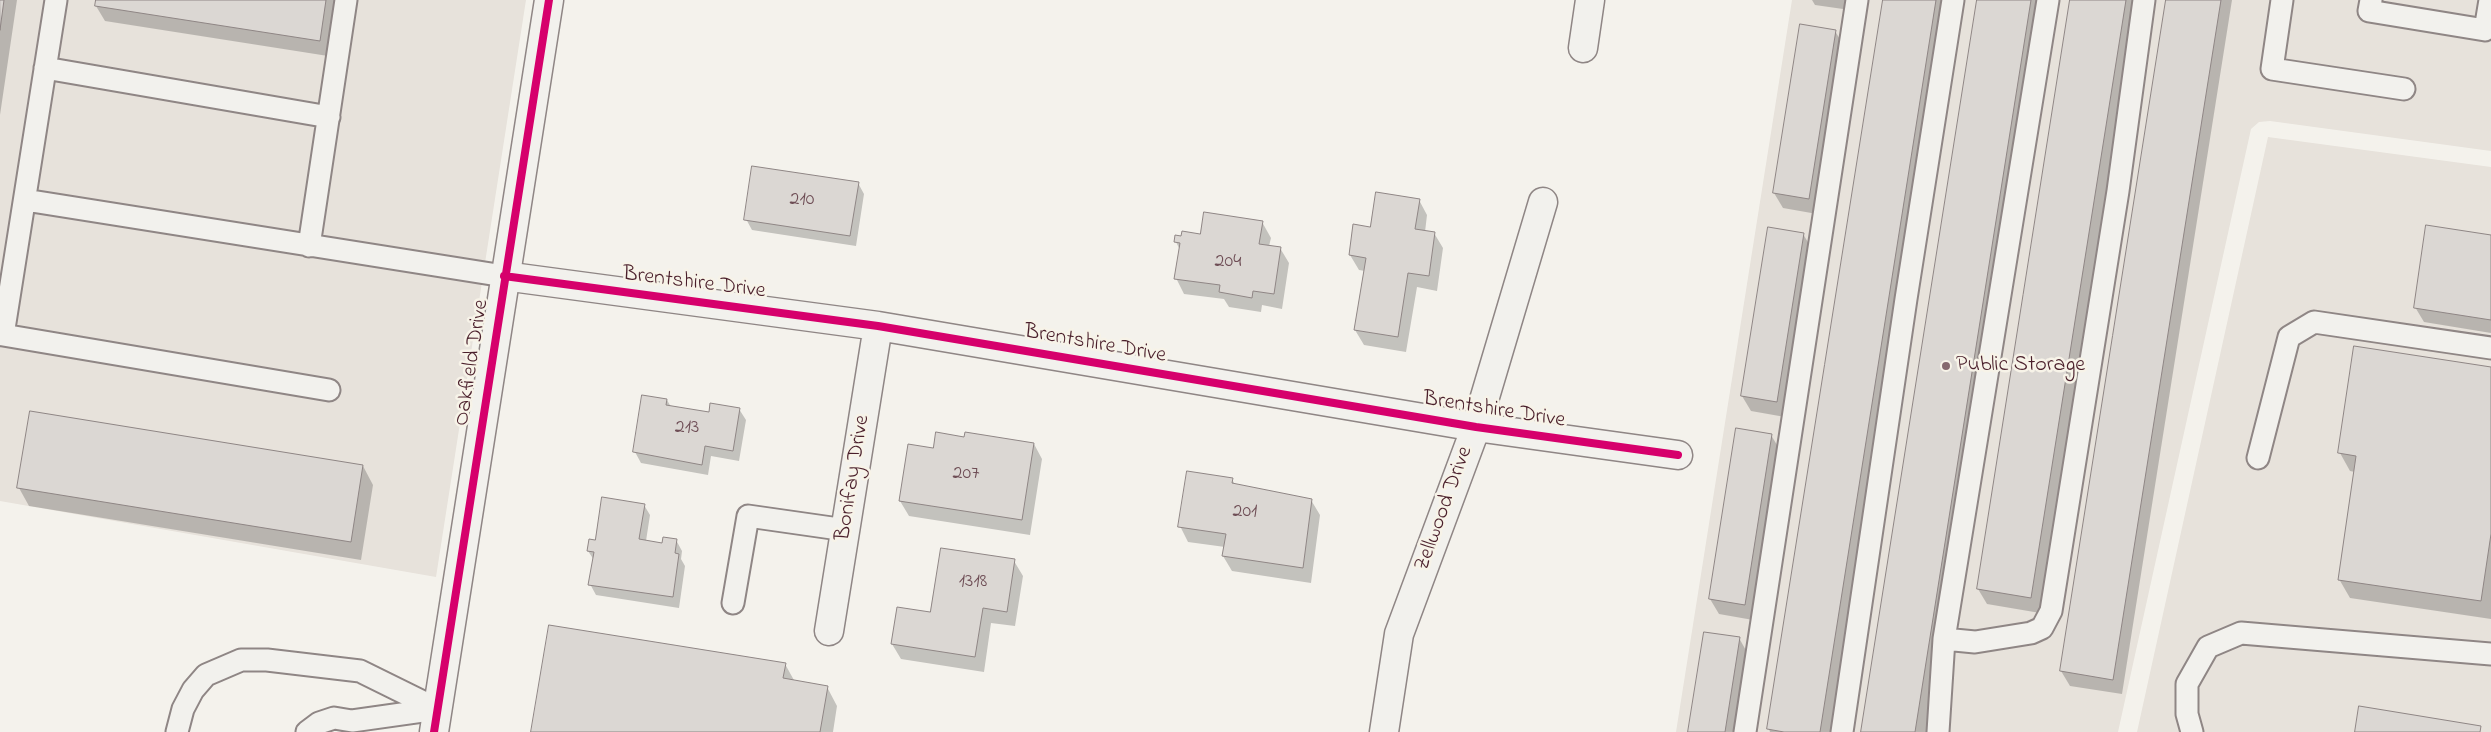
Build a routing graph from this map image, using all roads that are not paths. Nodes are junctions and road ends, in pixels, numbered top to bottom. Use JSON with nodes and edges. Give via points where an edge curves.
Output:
{"nodes":[{"id":1,"x":56,"y":0,"type":"edge"},
{"id":2,"x":346,"y":0,"type":"edge"},
{"id":3,"x":549,"y":0,"type":"edge"},
{"id":4,"x":1590,"y":0,"type":"edge"},
{"id":5,"x":1857,"y":0,"type":"edge"},
{"id":6,"x":1953,"y":0,"type":"edge"},
{"id":7,"x":2048,"y":0,"type":"edge"},
{"id":8,"x":2144,"y":0,"type":"edge"},
{"id":9,"x":2282,"y":0,"type":"edge"},
{"id":10,"x":2371,"y":0,"type":"edge"},
{"id":11,"x":2490,"y":0,"type":"edge"},
{"id":12,"x":1583,"y":48,"type":"dead end"},
{"id":13,"x":45,"y":68,"type":"junction"},
{"id":14,"x":2404,"y":89,"type":"dead end"},
{"id":15,"x":329,"y":117,"type":"junction"},
{"id":16,"x":24,"y":200,"type":"junction"},
{"id":17,"x":1544,"y":202,"type":"dead end"},
{"id":18,"x":309,"y":246,"type":"junction"},
{"id":19,"x":504,"y":276,"type":"junction"},
{"id":20,"x":878,"y":326,"type":"junction"},
{"id":21,"x":2491,"y":348,"type":"edge"},
{"id":22,"x":330,"y":390,"type":"dead end"},
{"id":23,"x":1476,"y":427,"type":"junction"},
{"id":24,"x":1678,"y":454,"type":"dead end"},
{"id":25,"x":2258,"y":458,"type":"dead end"},
{"id":26,"x":846,"y":530,"type":"junction"},
{"id":27,"x":733,"y":603,"type":"dead end"},
{"id":28,"x":829,"y":630,"type":"dead end"},
{"id":29,"x":1944,"y":639,"type":"junction"},
{"id":30,"x":2491,"y":654,"type":"edge"},
{"id":31,"x":436,"y":720,"type":"edge"},
{"id":32,"x":177,"y":732,"type":"edge"},
{"id":33,"x":307,"y":732,"type":"edge"},
{"id":34,"x":1384,"y":732,"type":"edge"},
{"id":35,"x":1745,"y":732,"type":"edge"},
{"id":36,"x":1842,"y":732,"type":"edge"},
{"id":37,"x":1938,"y":732,"type":"edge"},
{"id":38,"x":2192,"y":732,"type":"edge"}],
"edges":[{"from":1,"to":13,"type":"lane"},
{"from":2,"to":15,"type":"lane"},
{"from":3,"to":19,"type":"street","name":"Oakfield Drive"},
{"from":4,"to":12,"type":"street"},
{"from":5,"to":35,"type":"lane"},
{"from":6,"to":36,"type":"lane"},
{"from":7,"to":29,"type":"lane"},
{"from":8,"to":29,"type":"lane","via":[[2118,191],[2051,611],[2042,628],[2031,633],[1975,642]]},
{"from":9,"to":14,"type":"lane","via":[[2272,69]]},
{"from":10,"to":11,"type":"lane","via":[[2370,11],[2485,30]]},
{"from":13,"to":15,"type":"lane"},
{"from":13,"to":16,"type":"lane"},
{"from":15,"to":18,"type":"lane"},
{"from":16,"to":18,"type":"lane"},
{"from":16,"to":22,"type":"lane","via":[[3,336]]},
{"from":17,"to":23,"type":"street","name":"Zellwood Drive"},
{"from":18,"to":19,"type":"lane"},
{"from":19,"to":20,"type":"street","name":"Brentshire Drive"},
{"from":19,"to":31,"type":"street","name":"Oakfield Drive"},
{"from":20,"to":23,"type":"street","name":"Brentshire Drive"},
{"from":20,"to":26,"type":"street","name":"Bonifay Drive"},
{"from":21,"to":25,"type":"lane","via":[[2314,322],[2289,338]]},
{"from":23,"to":24,"type":"street","name":"Brentshire Drive"},
{"from":23,"to":34,"type":"street","name":"Zellwood Drive","via":[[1399,634]]},
{"from":26,"to":27,"type":"lane","via":[[748,516]]},
{"from":26,"to":28,"type":"street","name":"Bonifay Drive"},
{"from":29,"to":37,"type":"lane"},
{"from":30,"to":38,"type":"lane","via":[[2242,632],[2208,647],[2187,684],[2186,714]]},
{"from":31,"to":32,"type":"lane","via":[[360,671],[241,660],[206,675],[183,709]]},
{"from":31,"to":33,"type":"lane","via":[[352,721],[334,718]]}]}
